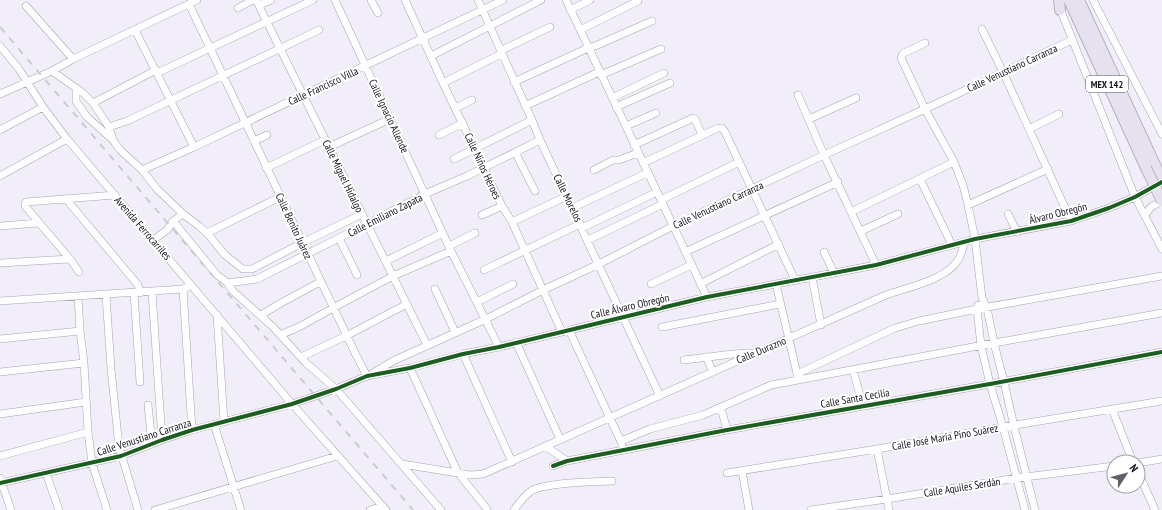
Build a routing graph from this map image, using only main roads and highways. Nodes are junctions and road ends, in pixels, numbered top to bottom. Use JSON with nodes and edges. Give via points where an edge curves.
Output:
{"nodes":[{"id":1,"x":1069,"y":0,"type":"edge"},
{"id":2,"x":1079,"y":0,"type":"edge"},
{"id":3,"x":1150,"y":166,"type":"junction"},
{"id":4,"x":1162,"y":181,"type":"edge"},
{"id":5,"x":1162,"y":201,"type":"edge"}],
"edges":[{"from":1,"to":3,"type":"highway","number":"MEX 142"},
{"from":2,"to":3,"type":"highway","number":"MEX 142"},
{"from":3,"to":4,"type":"highway","number":"MEX 142"},
{"from":3,"to":5,"type":"highway","number":"MEX 142","bridge":true}]}
